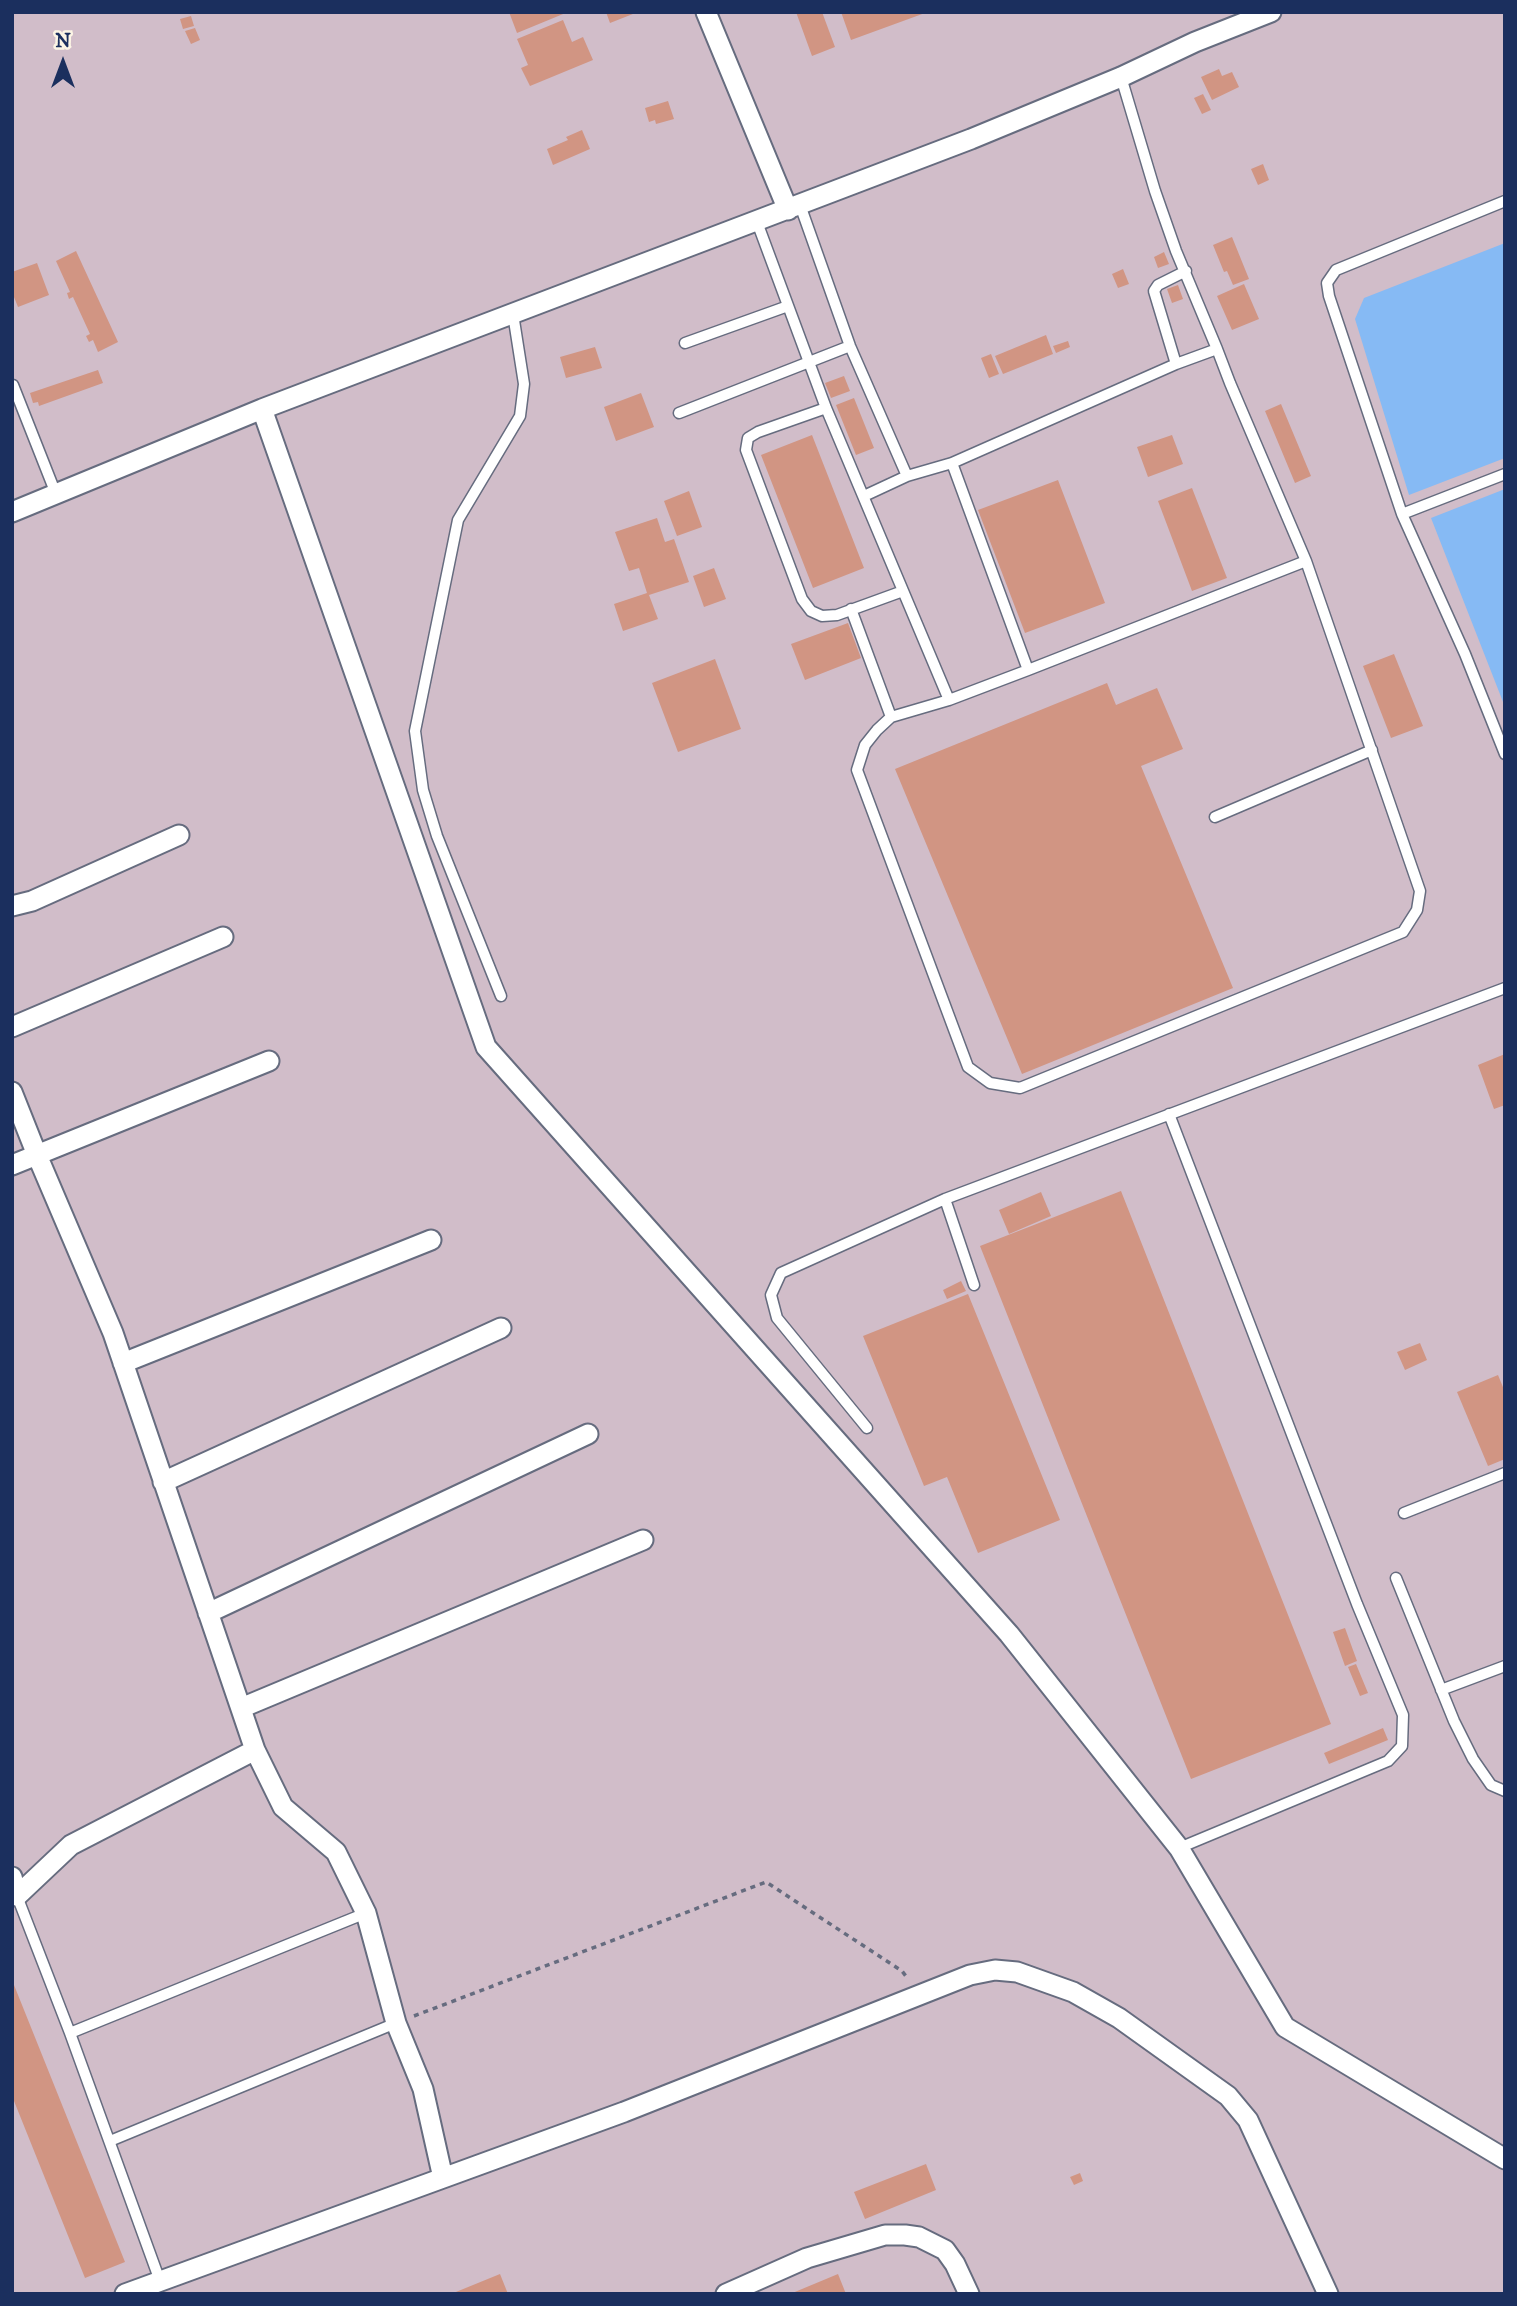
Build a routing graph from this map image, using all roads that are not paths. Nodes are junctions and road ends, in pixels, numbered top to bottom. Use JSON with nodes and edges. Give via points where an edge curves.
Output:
{"nodes":[{"id":1,"x":706,"y":12,"type":"edge"},
{"id":2,"x":1271,"y":12,"type":"edge"},
{"id":3,"x":1121,"y":77,"type":"junction"},
{"id":4,"x":1505,"y":201,"type":"edge"},
{"id":5,"x":794,"y":207,"type":"junction"},
{"id":6,"x":757,"y":222,"type":"junction"},
{"id":7,"x":1185,"y":271,"type":"junction"},
{"id":8,"x":788,"y":306,"type":"junction"},
{"id":9,"x":513,"y":314,"type":"junction"},
{"id":10,"x":685,"y":343,"type":"dead end"},
{"id":11,"x":850,"y":346,"type":"junction"},
{"id":12,"x":1217,"y":349,"type":"junction"},
{"id":13,"x":808,"y":361,"type":"junction"},
{"id":14,"x":1177,"y":364,"type":"junction"},
{"id":15,"x":13,"y":385,"type":"edge"},
{"id":16,"x":826,"y":408,"type":"junction"},
{"id":17,"x":262,"y":409,"type":"junction"},
{"id":18,"x":679,"y":413,"type":"dead end"},
{"id":19,"x":951,"y":463,"type":"junction"},
{"id":20,"x":1505,"y":474,"type":"edge"},
{"id":21,"x":907,"y":476,"type":"junction"},
{"id":22,"x":56,"y":494,"type":"junction"},
{"id":23,"x":864,"y":496,"type":"junction"},
{"id":24,"x":12,"y":512,"type":"edge"},
{"id":25,"x":1402,"y":514,"type":"junction"},
{"id":26,"x":1306,"y":561,"type":"junction"},
{"id":27,"x":903,"y":591,"type":"junction"},
{"id":28,"x":851,"y":610,"type":"junction"},
{"id":29,"x":1028,"y":670,"type":"junction"},
{"id":30,"x":949,"y":699,"type":"junction"},
{"id":31,"x":891,"y":717,"type":"junction"},
{"id":32,"x":1372,"y":750,"type":"junction"},
{"id":33,"x":1505,"y":754,"type":"edge"},
{"id":34,"x":1215,"y":817,"type":"dead end"},
{"id":35,"x":179,"y":835,"type":"dead end"},
{"id":36,"x":12,"y":906,"type":"edge"},
{"id":37,"x":223,"y":937,"type":"dead end"},
{"id":38,"x":1505,"y":988,"type":"edge"},
{"id":39,"x":501,"y":996,"type":"dead end"},
{"id":40,"x":12,"y":1027,"type":"edge"},
{"id":41,"x":269,"y":1061,"type":"dead end"},
{"id":42,"x":12,"y":1091,"type":"edge"},
{"id":43,"x":1169,"y":1114,"type":"junction"},
{"id":44,"x":37,"y":1155,"type":"junction"},
{"id":45,"x":12,"y":1165,"type":"edge"},
{"id":46,"x":945,"y":1199,"type":"junction"},
{"id":47,"x":431,"y":1240,"type":"dead end"},
{"id":48,"x":974,"y":1285,"type":"dead end"},
{"id":49,"x":501,"y":1328,"type":"dead end"},
{"id":50,"x":123,"y":1363,"type":"junction"},
{"id":51,"x":867,"y":1428,"type":"dead end"},
{"id":52,"x":588,"y":1434,"type":"dead end"},
{"id":53,"x":1505,"y":1474,"type":"edge"},
{"id":54,"x":163,"y":1482,"type":"junction"},
{"id":55,"x":1404,"y":1513,"type":"dead end"},
{"id":56,"x":643,"y":1540,"type":"dead end"},
{"id":57,"x":1396,"y":1578,"type":"dead end"},
{"id":58,"x":208,"y":1613,"type":"junction"},
{"id":59,"x":1505,"y":1666,"type":"edge"},
{"id":60,"x":1441,"y":1690,"type":"junction"},
{"id":61,"x":240,"y":1708,"type":"junction"},
{"id":62,"x":255,"y":1751,"type":"junction"},
{"id":63,"x":1505,"y":1791,"type":"edge"},
{"id":64,"x":1179,"y":1848,"type":"junction"},
{"id":65,"x":14,"y":1886,"type":"edge"},
{"id":66,"x":366,"y":1913,"type":"junction"},
{"id":67,"x":396,"y":2023,"type":"junction"},
{"id":68,"x":70,"y":2033,"type":"junction"},
{"id":69,"x":110,"y":2141,"type":"junction"},
{"id":70,"x":1505,"y":2159,"type":"edge"},
{"id":71,"x":443,"y":2178,"type":"junction"},
{"id":72,"x":160,"y":2281,"type":"junction"},
{"id":73,"x":125,"y":2294,"type":"edge"},
{"id":74,"x":726,"y":2294,"type":"edge"},
{"id":75,"x":969,"y":2294,"type":"edge"},
{"id":76,"x":1328,"y":2294,"type":"edge"}],
"edges":[{"from":1,"to":5,"type":"street"},
{"from":2,"to":3,"type":"street"},
{"from":3,"to":5,"type":"street"},
{"from":3,"to":7,"type":"lane","via":[[1154,191]]},
{"from":4,"to":25,"type":"lane","via":[[1336,270],[1327,283]]},
{"from":5,"to":6,"type":"street"},
{"from":5,"to":11,"type":"lane"},
{"from":6,"to":8,"type":"lane"},
{"from":6,"to":9,"type":"street"},
{"from":7,"to":12,"type":"lane"},
{"from":7,"to":14,"type":"lane","via":[[1154,291]]},
{"from":8,"to":10,"type":"lane"},
{"from":8,"to":13,"type":"lane"},
{"from":9,"to":17,"type":"street"},
{"from":9,"to":39,"type":"lane","via":[[524,384],[520,416],[458,520],[415,731],[437,836]]},
{"from":11,"to":13,"type":"lane"},
{"from":11,"to":21,"type":"lane"},
{"from":12,"to":14,"type":"lane"},
{"from":12,"to":26,"type":"lane"},
{"from":13,"to":16,"type":"lane"},
{"from":13,"to":18,"type":"lane"},
{"from":14,"to":19,"type":"lane"},
{"from":15,"to":22,"type":"lane"},
{"from":16,"to":23,"type":"lane"},
{"from":16,"to":28,"type":"lane","via":[[758,432],[748,438],[746,450],[802,599],[822,616]]},
{"from":17,"to":22,"type":"street"},
{"from":17,"to":64,"type":"street","via":[[486,1047],[1009,1634]]},
{"from":19,"to":21,"type":"lane"},
{"from":19,"to":29,"type":"lane"},
{"from":20,"to":25,"type":"lane"},
{"from":21,"to":23,"type":"lane"},
{"from":22,"to":24,"type":"street"},
{"from":23,"to":27,"type":"lane"},
{"from":25,"to":33,"type":"lane"},
{"from":26,"to":29,"type":"lane"},
{"from":26,"to":32,"type":"lane"},
{"from":27,"to":28,"type":"lane"},
{"from":27,"to":30,"type":"lane"},
{"from":28,"to":31,"type":"lane"},
{"from":29,"to":30,"type":"lane"},
{"from":30,"to":31,"type":"lane"},
{"from":31,"to":32,"type":"lane","via":[[865,745],[857,770],[968,1067],[990,1083],[1020,1088],[1403,932],[1417,910],[1420,891]]},
{"from":32,"to":34,"type":"lane"},
{"from":35,"to":36,"type":"street"},
{"from":37,"to":40,"type":"street"},
{"from":38,"to":43,"type":"lane"},
{"from":41,"to":44,"type":"street"},
{"from":42,"to":44,"type":"street"},
{"from":43,"to":46,"type":"lane"},
{"from":43,"to":64,"type":"lane","via":[[1403,1716],[1402,1746],[1388,1761]]},
{"from":44,"to":45,"type":"street"},
{"from":44,"to":50,"type":"street"},
{"from":46,"to":48,"type":"lane"},
{"from":46,"to":51,"type":"lane","via":[[781,1273],[771,1295],[777,1318]]},
{"from":47,"to":50,"type":"street"},
{"from":49,"to":54,"type":"street"},
{"from":50,"to":54,"type":"street"},
{"from":52,"to":58,"type":"street"},
{"from":53,"to":55,"type":"lane"},
{"from":54,"to":58,"type":"street"},
{"from":56,"to":61,"type":"street"},
{"from":57,"to":60,"type":"lane"},
{"from":58,"to":61,"type":"street"},
{"from":59,"to":60,"type":"lane"},
{"from":60,"to":63,"type":"lane","via":[[1473,1759],[1491,1785]]},
{"from":61,"to":62,"type":"street"},
{"from":62,"to":65,"type":"street","via":[[71,1845]]},
{"from":62,"to":66,"type":"street","via":[[284,1807],[336,1852]]},
{"from":64,"to":70,"type":"street","via":[[1285,2027]]},
{"from":65,"to":68,"type":"lane"},
{"from":66,"to":67,"type":"street"},
{"from":66,"to":68,"type":"lane"},
{"from":67,"to":69,"type":"lane"},
{"from":67,"to":71,"type":"street","via":[[424,2089]]},
{"from":68,"to":69,"type":"lane"},
{"from":69,"to":72,"type":"lane"},
{"from":71,"to":72,"type":"street"},
{"from":71,"to":76,"type":"street","via":[[983,1972],[1017,1972],[1073,1992],[1119,2018],[1228,2096],[1248,2120]]},
{"from":72,"to":73,"type":"street"},
{"from":74,"to":75,"type":"street","via":[[807,2258],[886,2235],[919,2237],[945,2250]]}]}
